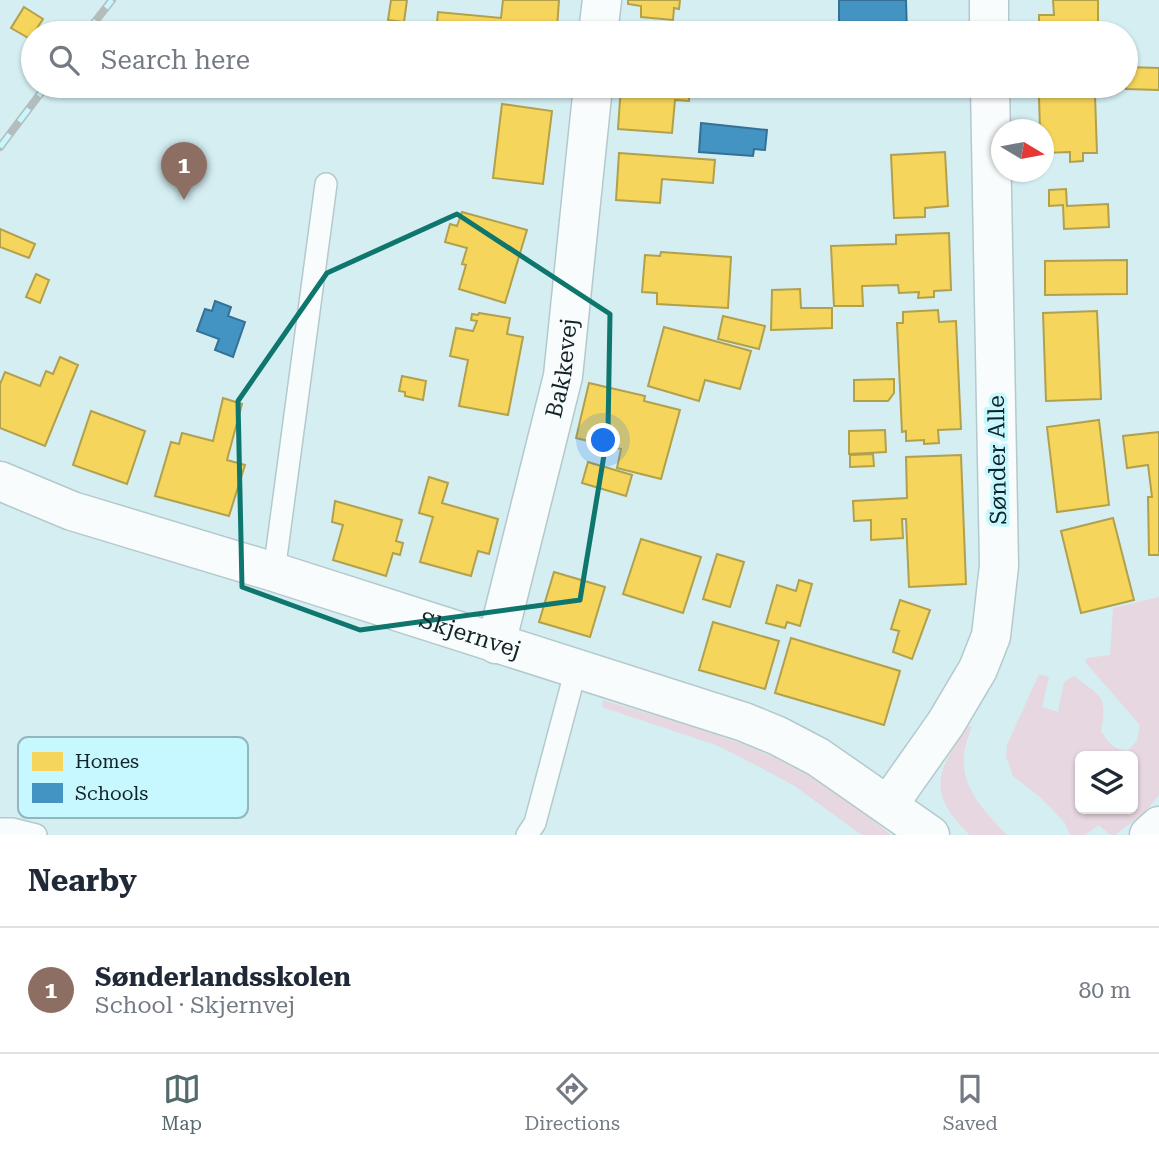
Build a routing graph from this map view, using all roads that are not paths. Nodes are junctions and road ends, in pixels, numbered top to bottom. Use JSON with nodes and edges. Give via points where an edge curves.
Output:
{"nodes":[{"id":1,"x":602,"y":0,"type":"edge"},
{"id":2,"x":989,"y":0,"type":"edge"},
{"id":3,"x":599,"y":21,"type":"edge"},
{"id":4,"x":989,"y":21,"type":"edge"},
{"id":5,"x":592,"y":98,"type":"edge"},
{"id":6,"x":990,"y":98,"type":"edge"},
{"id":7,"x":326,"y":184,"type":"dead end"},
{"id":8,"x":0,"y":481,"type":"edge"},
{"id":9,"x":274,"y":572,"type":"junction"},
{"id":10,"x":496,"y":644,"type":"junction"},
{"id":11,"x":576,"y":669,"type":"junction"},
{"id":12,"x":889,"y":804,"type":"junction"},
{"id":13,"x":1159,"y":826,"type":"edge"},
{"id":14,"x":0,"y":829,"type":"edge"},
{"id":15,"x":926,"y":833,"type":"edge"},
{"id":16,"x":36,"y":835,"type":"edge"},
{"id":17,"x":527,"y":835,"type":"edge"},
{"id":18,"x":1149,"y":835,"type":"edge"}],
"edges":[{"from":1,"to":3,"type":"street"},
{"from":2,"to":4,"type":"street"},
{"from":5,"to":10,"type":"street","name":"Bakkevej","via":[[563,376]]},
{"from":6,"to":12,"type":"street","name":"Sønder Alle","via":[[999,566],[995,610],[978,669]]},
{"from":7,"to":9,"type":"lane"},
{"from":8,"to":9,"type":"street","name":"Skjernvej","via":[[72,511]]},
{"from":9,"to":10,"type":"street","name":"Skjernvej"},
{"from":10,"to":11,"type":"street","name":"Skjernvej"},
{"from":11,"to":12,"type":"street","name":"Skjernvej","via":[[778,736]]},
{"from":11,"to":17,"type":"lane","via":[[535,823]]},
{"from":12,"to":15,"type":"street","name":"Skjernvej"},
{"from":13,"to":18,"type":"street"},
{"from":14,"to":16,"type":"lane"}]}
